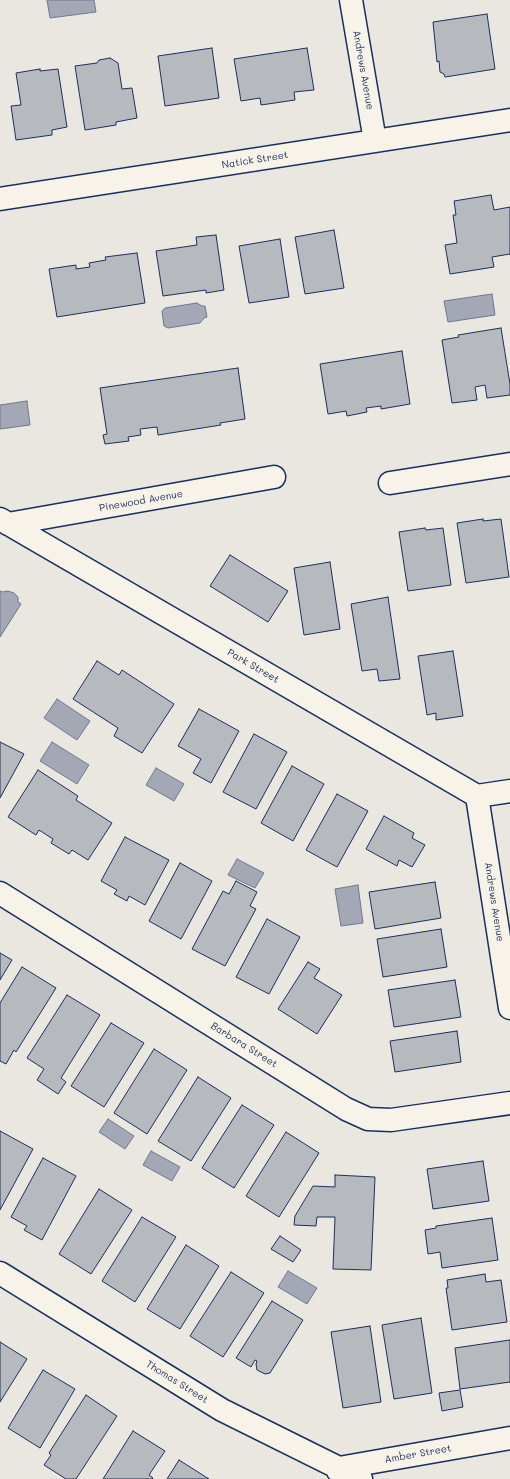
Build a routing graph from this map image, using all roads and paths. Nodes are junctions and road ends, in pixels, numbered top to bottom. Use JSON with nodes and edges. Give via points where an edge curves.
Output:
{"nodes":[{"id":1,"x":351,"y":0,"type":"edge"},
{"id":2,"x":510,"y":120,"type":"edge"},
{"id":3,"x":375,"y":141,"type":"junction"},
{"id":4,"x":0,"y":199,"type":"edge"},
{"id":5,"x":510,"y":464,"type":"edge"},
{"id":6,"x":274,"y":477,"type":"dead end"},
{"id":7,"x":390,"y":483,"type":"dead end"},
{"id":8,"x":4,"y":522,"type":"edge"},
{"id":9,"x":510,"y":791,"type":"edge"},
{"id":10,"x":477,"y":796,"type":"junction"},
{"id":11,"x":0,"y":893,"type":"edge"},
{"id":12,"x":510,"y":1008,"type":"edge"},
{"id":13,"x":510,"y":1103,"type":"edge"},
{"id":14,"x":0,"y":1273,"type":"edge"},
{"id":15,"x":510,"y":1438,"type":"edge"},
{"id":16,"x":336,"y":1474,"type":"edge"},
{"id":17,"x":361,"y":1479,"type":"edge"}],
"edges":[{"from":1,"to":3,"type":"street","name":"Andrews Avenue"},
{"from":2,"to":3,"type":"street","name":"Natick Street"},
{"from":3,"to":4,"type":"street","name":"Natick Street"},
{"from":5,"to":7,"type":"street"},
{"from":6,"to":8,"type":"street","name":"Pinewood Avenue"},
{"from":8,"to":10,"type":"street","name":"Park Street"},
{"from":9,"to":10,"type":"street"},
{"from":10,"to":12,"type":"street","name":"Andrews Avenue"},
{"from":11,"to":13,"type":"street","name":"Barbara Street","via":[[346,1109],[368,1119],[391,1120]]},
{"from":14,"to":16,"type":"street","name":"Thomas Street","via":[[222,1410]]},
{"from":15,"to":16,"type":"street","name":"Amber Street"},
{"from":16,"to":17,"type":"street","name":"Thomas Street"}]}
